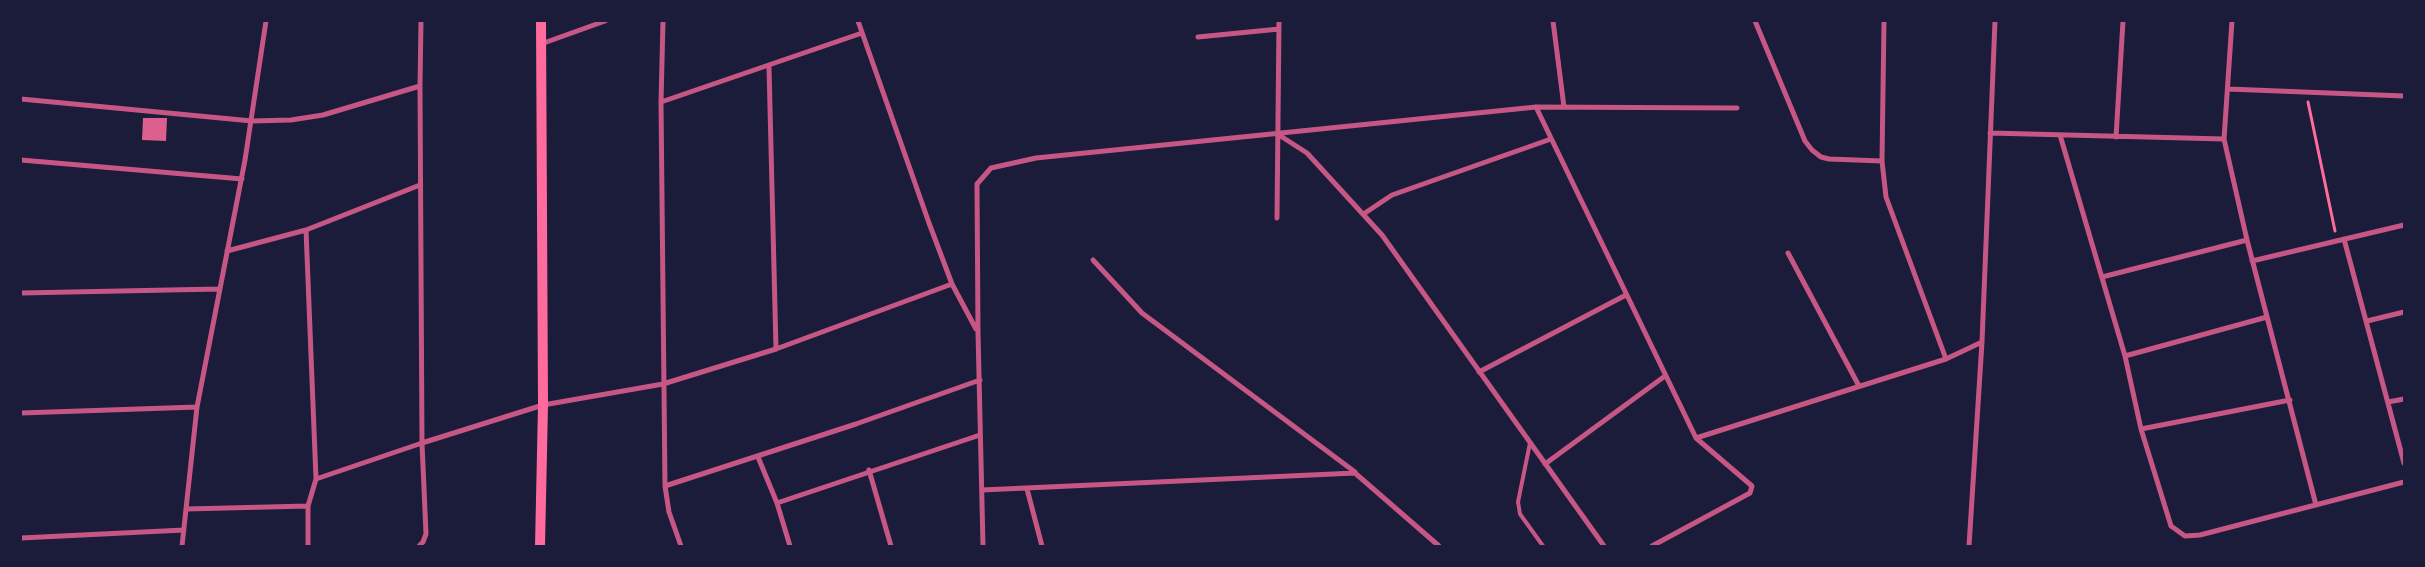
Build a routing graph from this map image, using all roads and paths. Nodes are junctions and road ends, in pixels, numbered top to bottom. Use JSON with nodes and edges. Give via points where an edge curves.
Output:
{"nodes":[{"id":1,"x":266,"y":21,"type":"edge"},
{"id":2,"x":421,"y":21,"type":"edge"},
{"id":3,"x":541,"y":21,"type":"edge"},
{"id":4,"x":605,"y":21,"type":"edge"},
{"id":5,"x":663,"y":21,"type":"edge"},
{"id":6,"x":858,"y":21,"type":"edge"},
{"id":7,"x":1279,"y":21,"type":"edge"},
{"id":8,"x":1553,"y":21,"type":"edge"},
{"id":9,"x":1755,"y":21,"type":"edge"},
{"id":10,"x":1884,"y":21,"type":"edge"},
{"id":11,"x":1995,"y":21,"type":"edge"},
{"id":12,"x":2123,"y":21,"type":"edge"},
{"id":13,"x":2232,"y":21,"type":"edge"},
{"id":14,"x":1279,"y":29,"type":"junction"},
{"id":15,"x":862,"y":33,"type":"junction"},
{"id":16,"x":1198,"y":37,"type":"dead end"},
{"id":17,"x":540,"y":44,"type":"junction"},
{"id":18,"x":769,"y":67,"type":"junction"},
{"id":19,"x":420,"y":86,"type":"junction"},
{"id":20,"x":2228,"y":89,"type":"junction"},
{"id":21,"x":2306,"y":92,"type":"junction"},
{"id":22,"x":2404,"y":96,"type":"edge"},
{"id":23,"x":21,"y":99,"type":"edge"},
{"id":24,"x":661,"y":102,"type":"junction"},
{"id":25,"x":1536,"y":107,"type":"junction"},
{"id":26,"x":1564,"y":107,"type":"junction"},
{"id":27,"x":1737,"y":108,"type":"dead end"},
{"id":28,"x":252,"y":121,"type":"junction"},
{"id":29,"x":1990,"y":133,"type":"junction"},
{"id":30,"x":1279,"y":135,"type":"junction"},
{"id":31,"x":2060,"y":135,"type":"junction"},
{"id":32,"x":2116,"y":137,"type":"junction"},
{"id":33,"x":1552,"y":139,"type":"junction"},
{"id":34,"x":2224,"y":139,"type":"junction"},
{"id":35,"x":21,"y":160,"type":"edge"},
{"id":36,"x":1882,"y":161,"type":"junction"},
{"id":37,"x":242,"y":179,"type":"junction"},
{"id":38,"x":420,"y":185,"type":"junction"},
{"id":39,"x":1365,"y":213,"type":"junction"},
{"id":40,"x":1277,"y":218,"type":"dead end"},
{"id":41,"x":2404,"y":225,"type":"edge"},
{"id":42,"x":306,"y":230,"type":"junction"},
{"id":43,"x":2344,"y":239,"type":"junction"},
{"id":44,"x":2247,"y":240,"type":"junction"},
{"id":45,"x":2338,"y":241,"type":"junction"},
{"id":46,"x":227,"y":251,"type":"junction"},
{"id":47,"x":1788,"y":253,"type":"dead end"},
{"id":48,"x":1093,"y":260,"type":"dead end"},
{"id":49,"x":2252,"y":261,"type":"junction"},
{"id":50,"x":2102,"y":277,"type":"junction"},
{"id":51,"x":952,"y":284,"type":"junction"},
{"id":52,"x":218,"y":289,"type":"junction"},
{"id":53,"x":21,"y":293,"type":"edge"},
{"id":54,"x":1626,"y":295,"type":"junction"},
{"id":55,"x":2404,"y":312,"type":"edge"},
{"id":56,"x":2267,"y":317,"type":"junction"},
{"id":57,"x":2367,"y":321,"type":"junction"},
{"id":58,"x":978,"y":332,"type":"junction"},
{"id":59,"x":1982,"y":342,"type":"junction"},
{"id":60,"x":776,"y":349,"type":"junction"},
{"id":61,"x":2125,"y":356,"type":"junction"},
{"id":62,"x":1946,"y":359,"type":"junction"},
{"id":63,"x":1479,"y":372,"type":"junction"},
{"id":64,"x":1665,"y":376,"type":"junction"},
{"id":65,"x":980,"y":380,"type":"junction"},
{"id":66,"x":663,"y":384,"type":"junction"},
{"id":67,"x":1859,"y":386,"type":"junction"},
{"id":68,"x":2404,"y":399,"type":"edge"},
{"id":69,"x":2290,"y":400,"type":"junction"},
{"id":70,"x":2388,"y":402,"type":"junction"},
{"id":71,"x":543,"y":406,"type":"junction"},
{"id":72,"x":197,"y":407,"type":"junction"},
{"id":73,"x":21,"y":414,"type":"edge"},
{"id":74,"x":2140,"y":429,"type":"junction"},
{"id":75,"x":980,"y":435,"type":"junction"},
{"id":76,"x":1696,"y":438,"type":"junction"},
{"id":77,"x":422,"y":443,"type":"junction"},
{"id":78,"x":1530,"y":443,"type":"junction"},
{"id":79,"x":758,"y":457,"type":"junction"},
{"id":80,"x":2404,"y":463,"type":"edge"},
{"id":81,"x":1545,"y":464,"type":"junction"},
{"id":82,"x":869,"y":470,"type":"junction"},
{"id":83,"x":1355,"y":473,"type":"junction"},
{"id":84,"x":316,"y":479,"type":"junction"},
{"id":85,"x":2404,"y":482,"type":"edge"},
{"id":86,"x":665,"y":486,"type":"junction"},
{"id":87,"x":1027,"y":489,"type":"junction"},
{"id":88,"x":982,"y":490,"type":"junction"},
{"id":89,"x":777,"y":503,"type":"junction"},
{"id":90,"x":2316,"y":505,"type":"junction"},
{"id":91,"x":308,"y":506,"type":"junction"},
{"id":92,"x":186,"y":509,"type":"junction"},
{"id":93,"x":184,"y":530,"type":"junction"},
{"id":94,"x":21,"y":538,"type":"edge"},
{"id":95,"x":182,"y":546,"type":"edge"},
{"id":96,"x":308,"y":546,"type":"edge"},
{"id":97,"x":419,"y":546,"type":"edge"},
{"id":98,"x":540,"y":546,"type":"edge"},
{"id":99,"x":681,"y":546,"type":"edge"},
{"id":100,"x":790,"y":546,"type":"edge"},
{"id":101,"x":891,"y":546,"type":"edge"},
{"id":102,"x":983,"y":546,"type":"edge"},
{"id":103,"x":1042,"y":546,"type":"edge"},
{"id":104,"x":1439,"y":546,"type":"edge"},
{"id":105,"x":1543,"y":546,"type":"edge"},
{"id":106,"x":1604,"y":546,"type":"edge"},
{"id":107,"x":1652,"y":546,"type":"edge"},
{"id":108,"x":1969,"y":546,"type":"edge"}],
"edges":[{"from":1,"to":28,"type":"street"},
{"from":2,"to":19,"type":"street"},
{"from":3,"to":17,"type":"main road"},
{"from":4,"to":17,"type":"street"},
{"from":5,"to":24,"type":"street"},
{"from":6,"to":15,"type":"street"},
{"from":7,"to":14,"type":"street"},
{"from":8,"to":26,"type":"street"},
{"from":9,"to":36,"type":"street","via":[[1812,150],[1829,159]]},
{"from":10,"to":36,"type":"street"},
{"from":11,"to":29,"type":"street"},
{"from":12,"to":32,"type":"street"},
{"from":13,"to":20,"type":"street"},
{"from":14,"to":16,"type":"street"},
{"from":14,"to":30,"type":"street"},
{"from":15,"to":18,"type":"street"},
{"from":15,"to":51,"type":"street"},
{"from":17,"to":71,"type":"main road"},
{"from":18,"to":24,"type":"street"},
{"from":18,"to":60,"type":"street"},
{"from":19,"to":28,"type":"street","via":[[323,115]]},
{"from":19,"to":38,"type":"street"},
{"from":20,"to":21,"type":"street"},
{"from":20,"to":34,"type":"street"},
{"from":21,"to":22,"type":"street"},
{"from":21,"to":45,"type":"path"},
{"from":23,"to":28,"type":"street"},
{"from":24,"to":66,"type":"street"},
{"from":25,"to":26,"type":"street"},
{"from":25,"to":30,"type":"street"},
{"from":25,"to":33,"type":"street"},
{"from":26,"to":27,"type":"street"},
{"from":28,"to":37,"type":"street"},
{"from":29,"to":31,"type":"street"},
{"from":29,"to":59,"type":"street"},
{"from":30,"to":39,"type":"street","via":[[1307,153]]},
{"from":30,"to":40,"type":"street"},
{"from":30,"to":58,"type":"street","via":[[1036,158],[991,168],[977,184]]},
{"from":31,"to":32,"type":"street"},
{"from":31,"to":50,"type":"street"},
{"from":32,"to":34,"type":"street"},
{"from":33,"to":39,"type":"street","via":[[1392,195]]},
{"from":33,"to":54,"type":"street"},
{"from":34,"to":44,"type":"street"},
{"from":35,"to":37,"type":"street"},
{"from":36,"to":62,"type":"street","via":[[1886,197]]},
{"from":37,"to":46,"type":"street"},
{"from":38,"to":42,"type":"street"},
{"from":38,"to":77,"type":"street"},
{"from":39,"to":63,"type":"street"},
{"from":41,"to":43,"type":"street"},
{"from":42,"to":46,"type":"street"},
{"from":42,"to":84,"type":"street"},
{"from":43,"to":45,"type":"street"},
{"from":43,"to":57,"type":"street"},
{"from":44,"to":49,"type":"street"},
{"from":44,"to":50,"type":"street"},
{"from":45,"to":49,"type":"street"},
{"from":46,"to":52,"type":"street"},
{"from":47,"to":67,"type":"street"},
{"from":48,"to":83,"type":"street","via":[[1142,313]]},
{"from":49,"to":56,"type":"street"},
{"from":50,"to":61,"type":"street"},
{"from":51,"to":58,"type":"street"},
{"from":51,"to":60,"type":"street"},
{"from":52,"to":53,"type":"street"},
{"from":52,"to":72,"type":"street"},
{"from":54,"to":63,"type":"street"},
{"from":54,"to":64,"type":"street"},
{"from":55,"to":57,"type":"street"},
{"from":56,"to":61,"type":"street"},
{"from":56,"to":69,"type":"street"},
{"from":57,"to":70,"type":"street"},
{"from":58,"to":65,"type":"street"},
{"from":59,"to":62,"type":"street"},
{"from":59,"to":108,"type":"street"},
{"from":60,"to":66,"type":"street"},
{"from":61,"to":74,"type":"street"},
{"from":62,"to":67,"type":"street"},
{"from":63,"to":78,"type":"street"},
{"from":64,"to":76,"type":"street"},
{"from":64,"to":81,"type":"street"},
{"from":65,"to":75,"type":"street"},
{"from":65,"to":79,"type":"street"},
{"from":66,"to":71,"type":"street"},
{"from":66,"to":86,"type":"street"},
{"from":67,"to":76,"type":"street"},
{"from":68,"to":70,"type":"street"},
{"from":69,"to":74,"type":"street"},
{"from":69,"to":90,"type":"street"},
{"from":70,"to":80,"type":"street"},
{"from":71,"to":77,"type":"street"},
{"from":71,"to":98,"type":"main road"},
{"from":72,"to":73,"type":"street"},
{"from":72,"to":92,"type":"street"},
{"from":74,"to":90,"type":"street","via":[[2171,526],[2185,536]]},
{"from":75,"to":82,"type":"street"},
{"from":75,"to":88,"type":"street"},
{"from":76,"to":107,"type":"street","via":[[1747,480],[1752,489]]},
{"from":77,"to":84,"type":"street"},
{"from":77,"to":97,"type":"street","via":[[426,534]]},
{"from":78,"to":81,"type":"street"},
{"from":78,"to":105,"type":"lane","via":[[1518,502],[1520,514]]},
{"from":79,"to":86,"type":"street"},
{"from":79,"to":89,"type":"street"},
{"from":81,"to":106,"type":"street"},
{"from":82,"to":89,"type":"street"},
{"from":82,"to":101,"type":"street"},
{"from":83,"to":87,"type":"street"},
{"from":83,"to":104,"type":"street"},
{"from":84,"to":91,"type":"street"},
{"from":85,"to":90,"type":"street"},
{"from":86,"to":99,"type":"street","via":[[669,512]]},
{"from":87,"to":88,"type":"street"},
{"from":87,"to":103,"type":"street"},
{"from":88,"to":102,"type":"street"},
{"from":89,"to":100,"type":"street"},
{"from":91,"to":92,"type":"street"},
{"from":91,"to":96,"type":"street"},
{"from":92,"to":93,"type":"street"},
{"from":93,"to":94,"type":"street"},
{"from":93,"to":95,"type":"street"}]}
